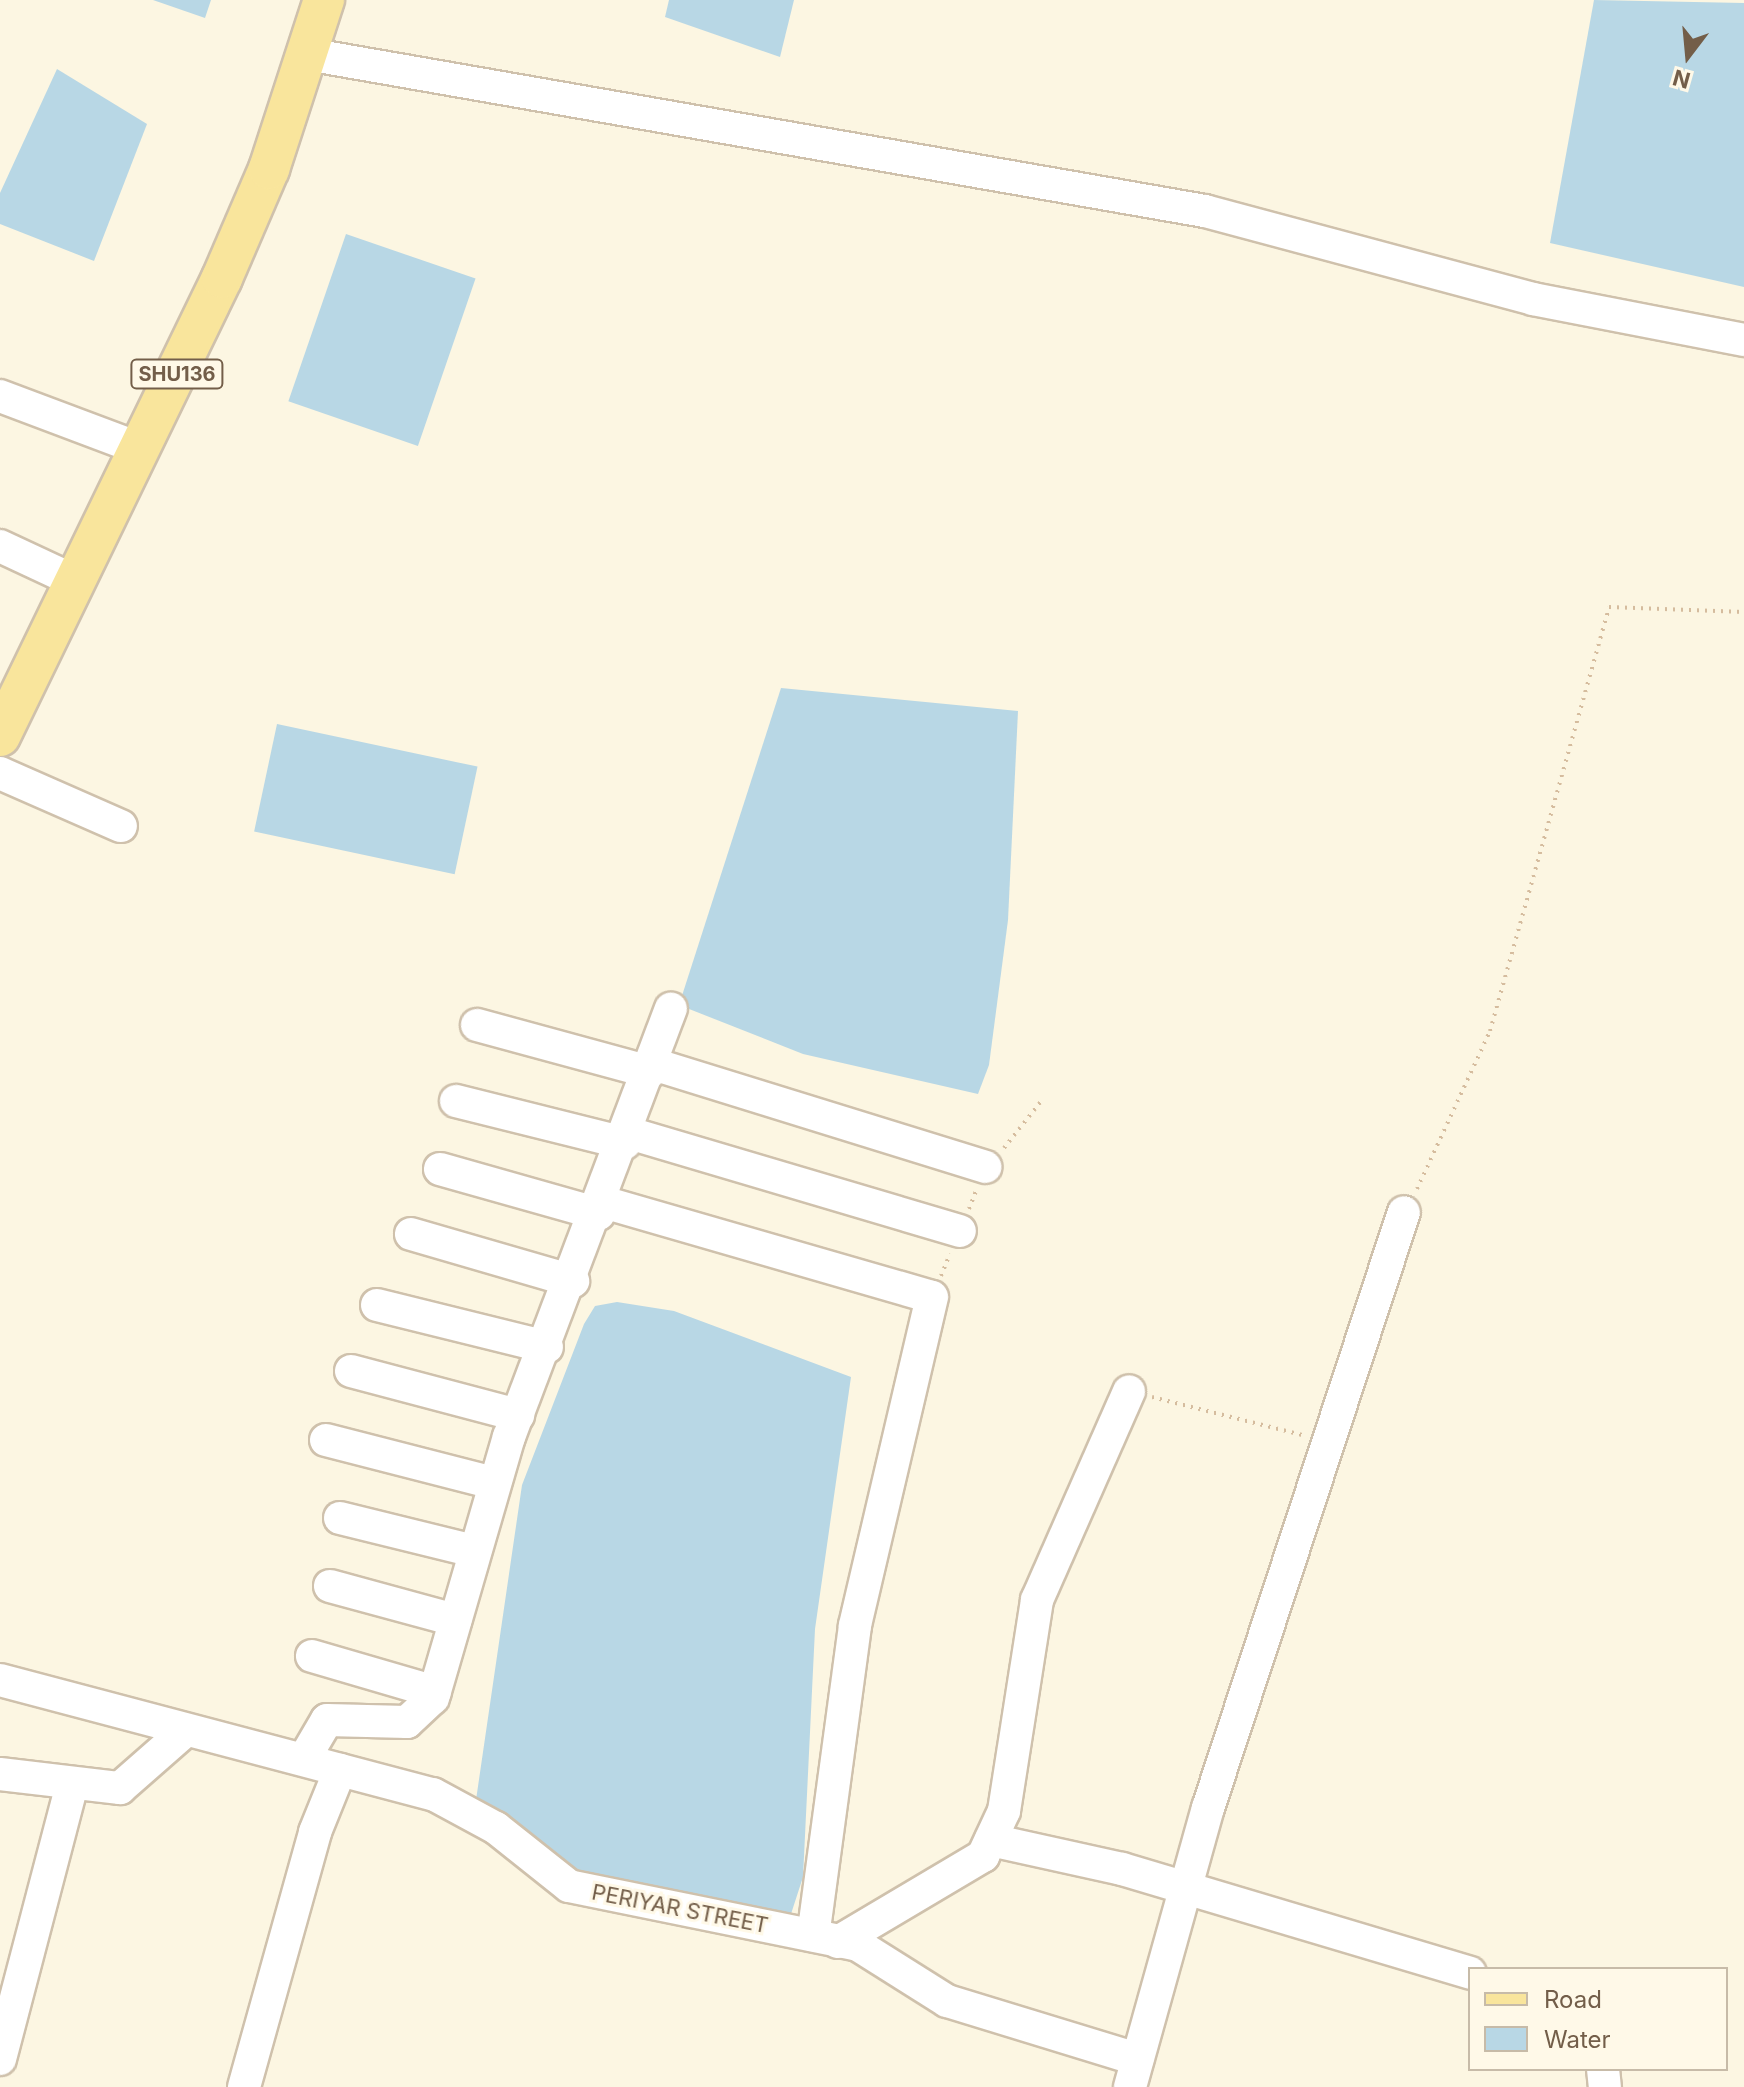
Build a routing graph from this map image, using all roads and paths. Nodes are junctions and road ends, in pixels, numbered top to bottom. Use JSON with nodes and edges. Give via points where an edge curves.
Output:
{"nodes":[{"id":1,"x":324,"y":0,"type":"edge"},
{"id":2,"x":307,"y":54,"type":"junction"},
{"id":3,"x":1744,"y":340,"type":"edge"},
{"id":4,"x":0,"y":396,"type":"edge"},
{"id":5,"x":141,"y":449,"type":"junction"},
{"id":6,"x":0,"y":546,"type":"edge"},
{"id":7,"x":77,"y":582,"type":"junction"},
{"id":8,"x":1744,"y":612,"type":"edge"},
{"id":9,"x":0,"y":736,"type":"edge"},
{"id":10,"x":0,"y":773,"type":"edge"},
{"id":11,"x":121,"y":826,"type":"dead end"},
{"id":12,"x":671,"y":1009,"type":"dead end"},
{"id":13,"x":477,"y":1025,"type":"dead end"},
{"id":14,"x":652,"y":1068,"type":"junction"},
{"id":15,"x":456,"y":1101,"type":"dead end"},
{"id":16,"x":627,"y":1138,"type":"junction"},
{"id":17,"x":985,"y":1167,"type":"dead end"},
{"id":18,"x":440,"y":1169,"type":"dead end"},
{"id":19,"x":601,"y":1208,"type":"junction"},
{"id":20,"x":1404,"y":1212,"type":"joint"},
{"id":21,"x":960,"y":1231,"type":"dead end"},
{"id":22,"x":411,"y":1234,"type":"dead end"},
{"id":23,"x":573,"y":1281,"type":"junction"},
{"id":24,"x":377,"y":1305,"type":"dead end"},
{"id":25,"x":547,"y":1347,"type":"junction"},
{"id":26,"x":351,"y":1371,"type":"dead end"},
{"id":27,"x":1129,"y":1391,"type":"joint"},
{"id":28,"x":518,"y":1415,"type":"junction"},
{"id":29,"x":326,"y":1440,"type":"dead end"},
{"id":30,"x":1328,"y":1442,"type":"junction"},
{"id":31,"x":494,"y":1483,"type":"junction"},
{"id":32,"x":340,"y":1518,"type":"dead end"},
{"id":33,"x":474,"y":1551,"type":"junction"},
{"id":34,"x":330,"y":1586,"type":"dead end"},
{"id":35,"x":455,"y":1620,"type":"junction"},
{"id":36,"x":312,"y":1656,"type":"dead end"},
{"id":37,"x":0,"y":1680,"type":"edge"},
{"id":38,"x":435,"y":1692,"type":"junction"},
{"id":39,"x":186,"y":1730,"type":"junction"},
{"id":40,"x":304,"y":1759,"type":"junction"},
{"id":41,"x":340,"y":1770,"type":"junction"},
{"id":42,"x":0,"y":1774,"type":"edge"},
{"id":43,"x":72,"y":1785,"type":"junction"},
{"id":44,"x":991,"y":1840,"type":"junction"},
{"id":45,"x":1186,"y":1891,"type":"junction"},
{"id":46,"x":825,"y":1939,"type":"junction"},
{"id":47,"x":1468,"y":1972,"type":"edge"},
{"id":48,"x":0,"y":2059,"type":"edge"},
{"id":49,"x":1133,"y":2073,"type":"edge"},
{"id":50,"x":250,"y":2085,"type":"edge"}],
"edges":[{"from":1,"to":2,"type":"main road","number":"SHU136"},
{"from":2,"to":3,"type":"street","via":[[1205,211],[1533,299]]},
{"from":2,"to":5,"type":"main road","number":"SHU136","via":[[269,169]]},
{"from":4,"to":5,"type":"street"},
{"from":5,"to":7,"type":"main road","number":"SHU136"},
{"from":6,"to":7,"type":"street"},
{"from":7,"to":9,"type":"main road","number":"SHU136"},
{"from":8,"to":20,"type":"path","via":[[1609,607],[1490,1031]]},
{"from":10,"to":11,"type":"street"},
{"from":12,"to":14,"type":"street"},
{"from":13,"to":14,"type":"street"},
{"from":14,"to":16,"type":"street"},
{"from":14,"to":17,"type":"street"},
{"from":15,"to":16,"type":"street"},
{"from":16,"to":19,"type":"street"},
{"from":16,"to":21,"type":"street"},
{"from":18,"to":19,"type":"street"},
{"from":19,"to":23,"type":"street"},
{"from":19,"to":46,"type":"street","via":[[932,1297],[855,1626]]},
{"from":20,"to":30,"type":"street"},
{"from":22,"to":23,"type":"street"},
{"from":23,"to":25,"type":"street"},
{"from":24,"to":25,"type":"street"},
{"from":25,"to":28,"type":"street"},
{"from":26,"to":28,"type":"street"},
{"from":27,"to":30,"type":"path"},
{"from":27,"to":44,"type":"street","via":[[1037,1600],[1018,1743]]},
{"from":28,"to":31,"type":"street"},
{"from":29,"to":31,"type":"street"},
{"from":30,"to":45,"type":"street"},
{"from":31,"to":33,"type":"street"},
{"from":32,"to":33,"type":"street"},
{"from":33,"to":35,"type":"street"},
{"from":34,"to":35,"type":"street"},
{"from":35,"to":38,"type":"street"},
{"from":36,"to":38,"type":"street"},
{"from":37,"to":39,"type":"street","name":"PERIYAR STREET"},
{"from":38,"to":40,"type":"street","via":[[407,1722],[327,1720]]},
{"from":39,"to":40,"type":"street","name":"PERIYAR STREET"},
{"from":39,"to":43,"type":"street","via":[[127,1785]]},
{"from":40,"to":41,"type":"street","name":"PERIYAR STREET"},
{"from":41,"to":46,"type":"street","name":"PERIYAR STREET","via":[[467,1808],[569,1886]]},
{"from":41,"to":50,"type":"street","via":[[315,1832]]},
{"from":42,"to":43,"type":"street"},
{"from":43,"to":48,"type":"street"},
{"from":44,"to":45,"type":"street"},
{"from":44,"to":46,"type":"street","via":[[956,1878]]},
{"from":45,"to":47,"type":"street"},
{"from":45,"to":49,"type":"street"},
{"from":46,"to":49,"type":"street","name":"PERIYAR STREET","via":[[858,1945],[947,2001]]}]}
